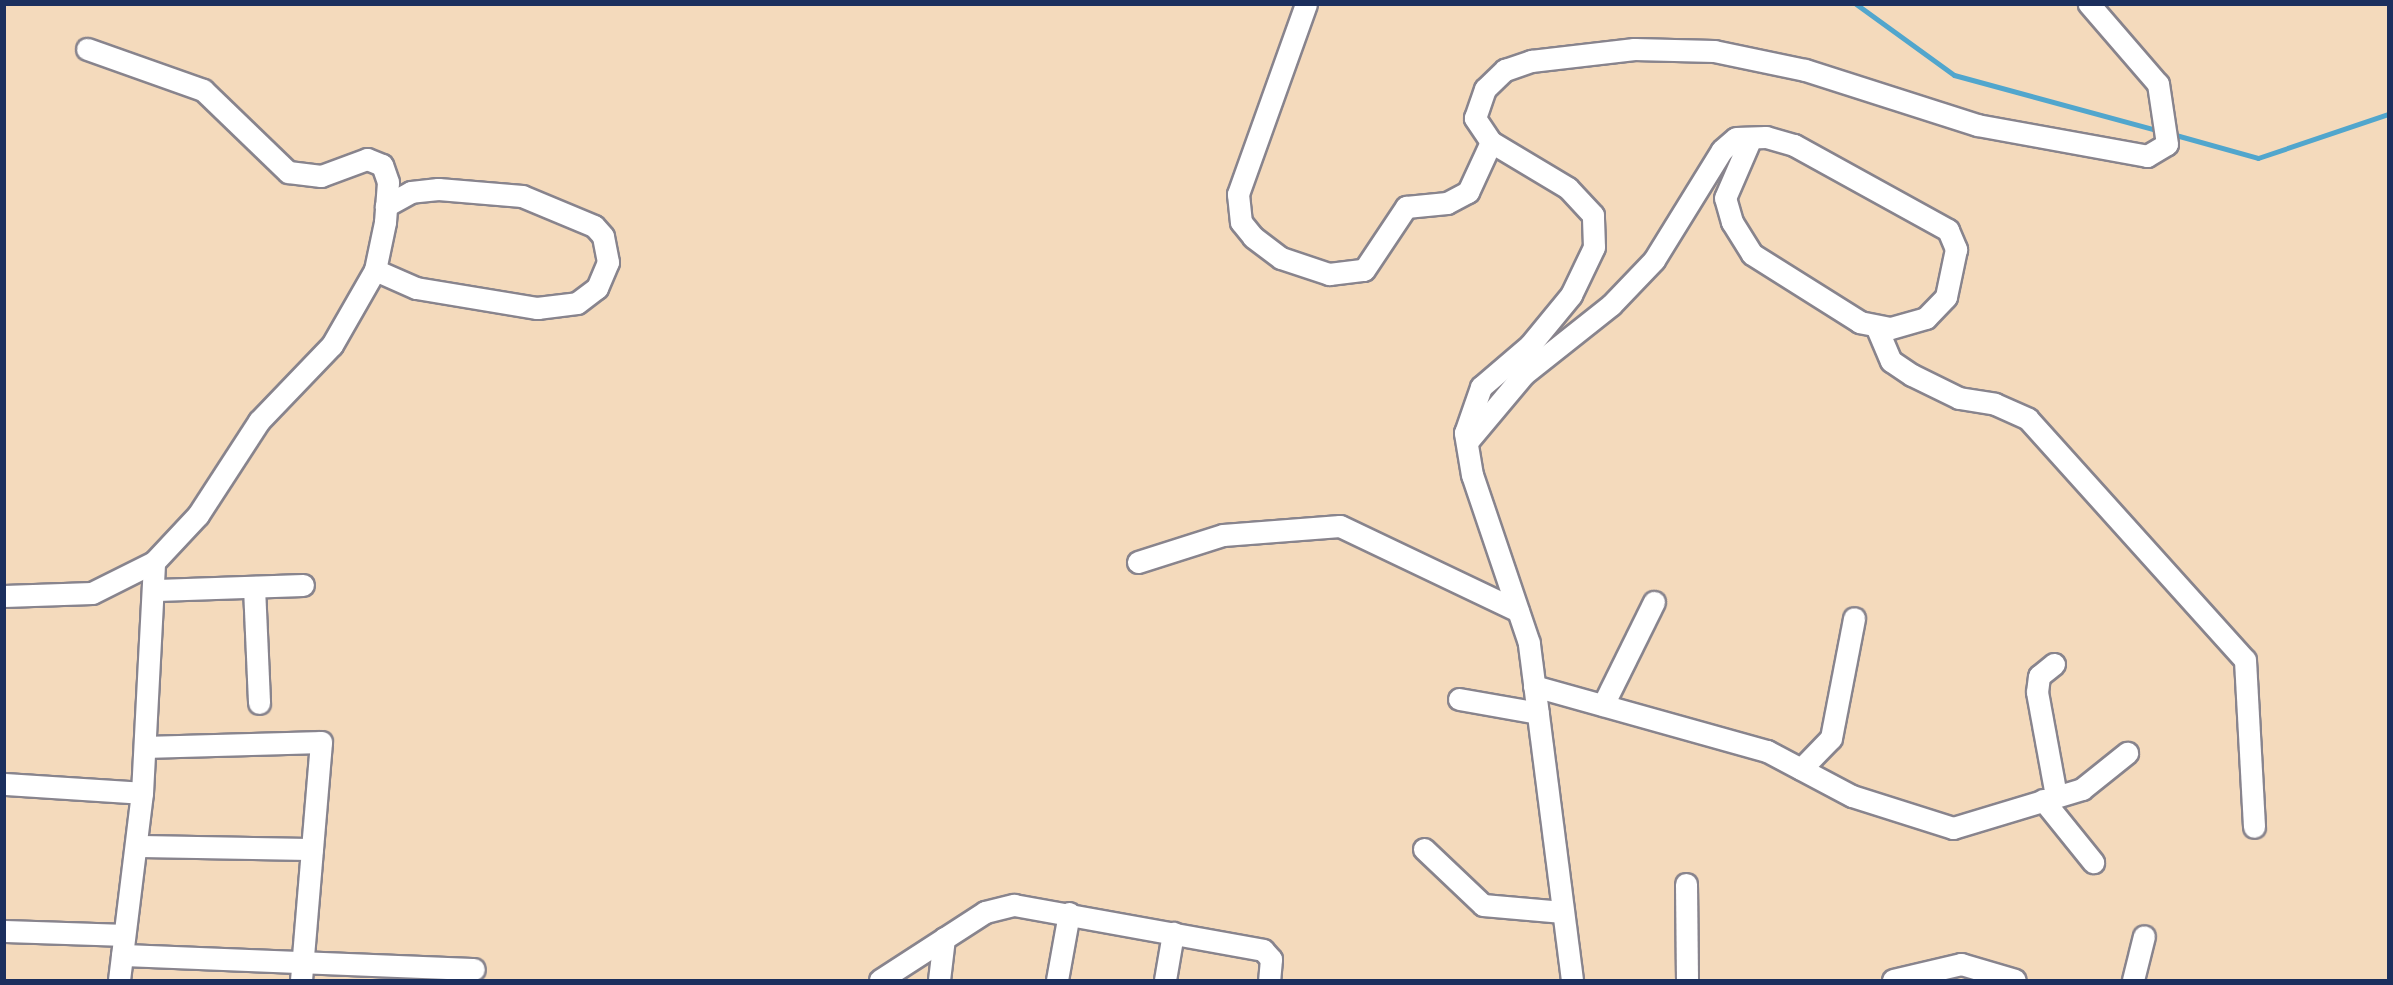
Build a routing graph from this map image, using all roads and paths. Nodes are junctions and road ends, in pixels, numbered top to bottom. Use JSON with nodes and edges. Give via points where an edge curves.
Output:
{"nodes":[{"id":1,"x":1306,"y":4,"type":"edge"},
{"id":2,"x":2089,"y":4,"type":"edge"},
{"id":3,"x":87,"y":49,"type":"dead end"},
{"id":4,"x":1751,"y":138,"type":"junction"},
{"id":5,"x":1491,"y":142,"type":"junction"},
{"id":6,"x":386,"y":206,"type":"junction"},
{"id":7,"x":375,"y":270,"type":"junction"},
{"id":8,"x":1876,"y":326,"type":"junction"},
{"id":9,"x":1467,"y":442,"type":"junction"},
{"id":10,"x":154,"y":562,"type":"junction"},
{"id":11,"x":1138,"y":562,"type":"dead end"},
{"id":12,"x":303,"y":585,"type":"dead end"},
{"id":13,"x":254,"y":587,"type":"junction"},
{"id":14,"x":157,"y":590,"type":"junction"},
{"id":15,"x":4,"y":596,"type":"edge"},
{"id":16,"x":1654,"y":602,"type":"dead end"},
{"id":17,"x":1518,"y":611,"type":"junction"},
{"id":18,"x":1854,"y":618,"type":"dead end"},
{"id":19,"x":2054,"y":664,"type":"dead end"},
{"id":20,"x":1534,"y":686,"type":"junction"},
{"id":21,"x":1459,"y":699,"type":"dead end"},
{"id":22,"x":259,"y":703,"type":"dead end"},
{"id":23,"x":1603,"y":705,"type":"junction"},
{"id":24,"x":1538,"y":713,"type":"junction"},
{"id":25,"x":145,"y":747,"type":"junction"},
{"id":26,"x":2127,"y":753,"type":"dead end"},
{"id":27,"x":1801,"y":769,"type":"junction"},
{"id":28,"x":4,"y":784,"type":"edge"},
{"id":29,"x":142,"y":793,"type":"junction"},
{"id":30,"x":2049,"y":798,"type":"junction"},
{"id":31,"x":2254,"y":827,"type":"dead end"},
{"id":32,"x":137,"y":846,"type":"junction"},
{"id":33,"x":312,"y":849,"type":"junction"},
{"id":34,"x":1424,"y":849,"type":"dead end"},
{"id":35,"x":2093,"y":862,"type":"dead end"},
{"id":36,"x":1686,"y":884,"type":"dead end"},
{"id":37,"x":1563,"y":912,"type":"junction"},
{"id":38,"x":1069,"y":913,"type":"junction"},
{"id":39,"x":4,"y":931,"type":"edge"},
{"id":40,"x":1173,"y":933,"type":"junction"},
{"id":41,"x":2144,"y":936,"type":"dead end"},
{"id":42,"x":944,"y":938,"type":"junction"},
{"id":43,"x":122,"y":945,"type":"junction"},
{"id":44,"x":474,"y":969,"type":"dead end"},
{"id":45,"x":301,"y":972,"type":"edge"},
{"id":46,"x":119,"y":981,"type":"edge"},
{"id":47,"x":880,"y":981,"type":"edge"},
{"id":48,"x":939,"y":981,"type":"edge"},
{"id":49,"x":1057,"y":981,"type":"edge"},
{"id":50,"x":1165,"y":981,"type":"edge"},
{"id":51,"x":1269,"y":981,"type":"edge"},
{"id":52,"x":1572,"y":981,"type":"edge"},
{"id":53,"x":1687,"y":981,"type":"edge"},
{"id":54,"x":1893,"y":981,"type":"edge"},
{"id":55,"x":2015,"y":981,"type":"edge"},
{"id":56,"x":2133,"y":981,"type":"edge"}],
"edges":[{"from":1,"to":5,"type":"street","via":[[1238,194],[1241,222],[1281,258],[1329,274],[1364,270],[1406,207],[1447,203],[1468,192]]},
{"from":2,"to":5,"type":"street","via":[[2158,84],[2167,144],[2148,156],[1977,125],[1805,70],[1714,51],[1634,49],[1530,61],[1505,70],[1485,89],[1475,117]]},
{"from":3,"to":6,"type":"street","via":[[203,90],[288,172],[321,176],[367,159],[382,165],[388,182]]},
{"from":4,"to":8,"type":"street","via":[[1725,198],[1732,222],[1752,254],[1860,322]]},
{"from":4,"to":8,"type":"street","via":[[1794,145],[1948,230],[1956,249],[1946,297],[1926,318],[1890,328]]},
{"from":4,"to":9,"type":"street","via":[[1736,138],[1722,150],[1654,260],[1611,305],[1524,374]]},
{"from":5,"to":9,"type":"street","via":[[1568,188],[1593,215],[1594,247],[1571,295],[1530,345],[1481,387]]},
{"from":6,"to":7,"type":"street"},
{"from":6,"to":7,"type":"street","via":[[411,192],[438,189],[522,196],[594,226],[603,236],[608,262],[597,288],[577,303],[537,308],[416,288]]},
{"from":7,"to":10,"type":"street","via":[[332,345],[259,421],[198,515]]},
{"from":8,"to":31,"type":"street","via":[[1891,361],[1912,375],[1959,398],[1995,404],[2028,420],[2245,660]]},
{"from":9,"to":17,"type":"street","via":[[1472,475]]},
{"from":10,"to":14,"type":"street"},
{"from":10,"to":15,"type":"street","via":[[92,592]]},
{"from":11,"to":17,"type":"street","via":[[1223,535],[1340,526]]},
{"from":12,"to":13,"type":"street"},
{"from":13,"to":14,"type":"street"},
{"from":13,"to":22,"type":"street"},
{"from":14,"to":25,"type":"street"},
{"from":16,"to":23,"type":"street"},
{"from":17,"to":20,"type":"street"},
{"from":18,"to":27,"type":"street","via":[[1831,738]]},
{"from":19,"to":30,"type":"street","via":[[2039,676],[2037,692]]},
{"from":20,"to":23,"type":"street"},
{"from":20,"to":24,"type":"street"},
{"from":21,"to":24,"type":"street"},
{"from":23,"to":27,"type":"street","via":[[1767,751]]},
{"from":24,"to":37,"type":"street"},
{"from":25,"to":29,"type":"street"},
{"from":25,"to":33,"type":"street","via":[[321,742]]},
{"from":26,"to":30,"type":"street","via":[[2082,789]]},
{"from":27,"to":30,"type":"street","via":[[1852,796],[1953,828]]},
{"from":28,"to":29,"type":"street"},
{"from":29,"to":32,"type":"street"},
{"from":30,"to":35,"type":"street"},
{"from":32,"to":33,"type":"street"},
{"from":32,"to":43,"type":"street"},
{"from":33,"to":45,"type":"street"},
{"from":34,"to":37,"type":"street","via":[[1483,905]]},
{"from":36,"to":53,"type":"street"},
{"from":37,"to":52,"type":"street"},
{"from":38,"to":40,"type":"street"},
{"from":38,"to":42,"type":"street","via":[[1001,906]]},
{"from":38,"to":49,"type":"street"},
{"from":39,"to":43,"type":"street"},
{"from":40,"to":50,"type":"street"},
{"from":40,"to":51,"type":"street","via":[[1263,950],[1271,959]]},
{"from":41,"to":56,"type":"street"},
{"from":42,"to":47,"type":"street"},
{"from":42,"to":48,"type":"street"},
{"from":43,"to":45,"type":"street"},
{"from":43,"to":46,"type":"street"},
{"from":44,"to":45,"type":"street"},
{"from":54,"to":55,"type":"street","via":[[1961,964]]}]}
